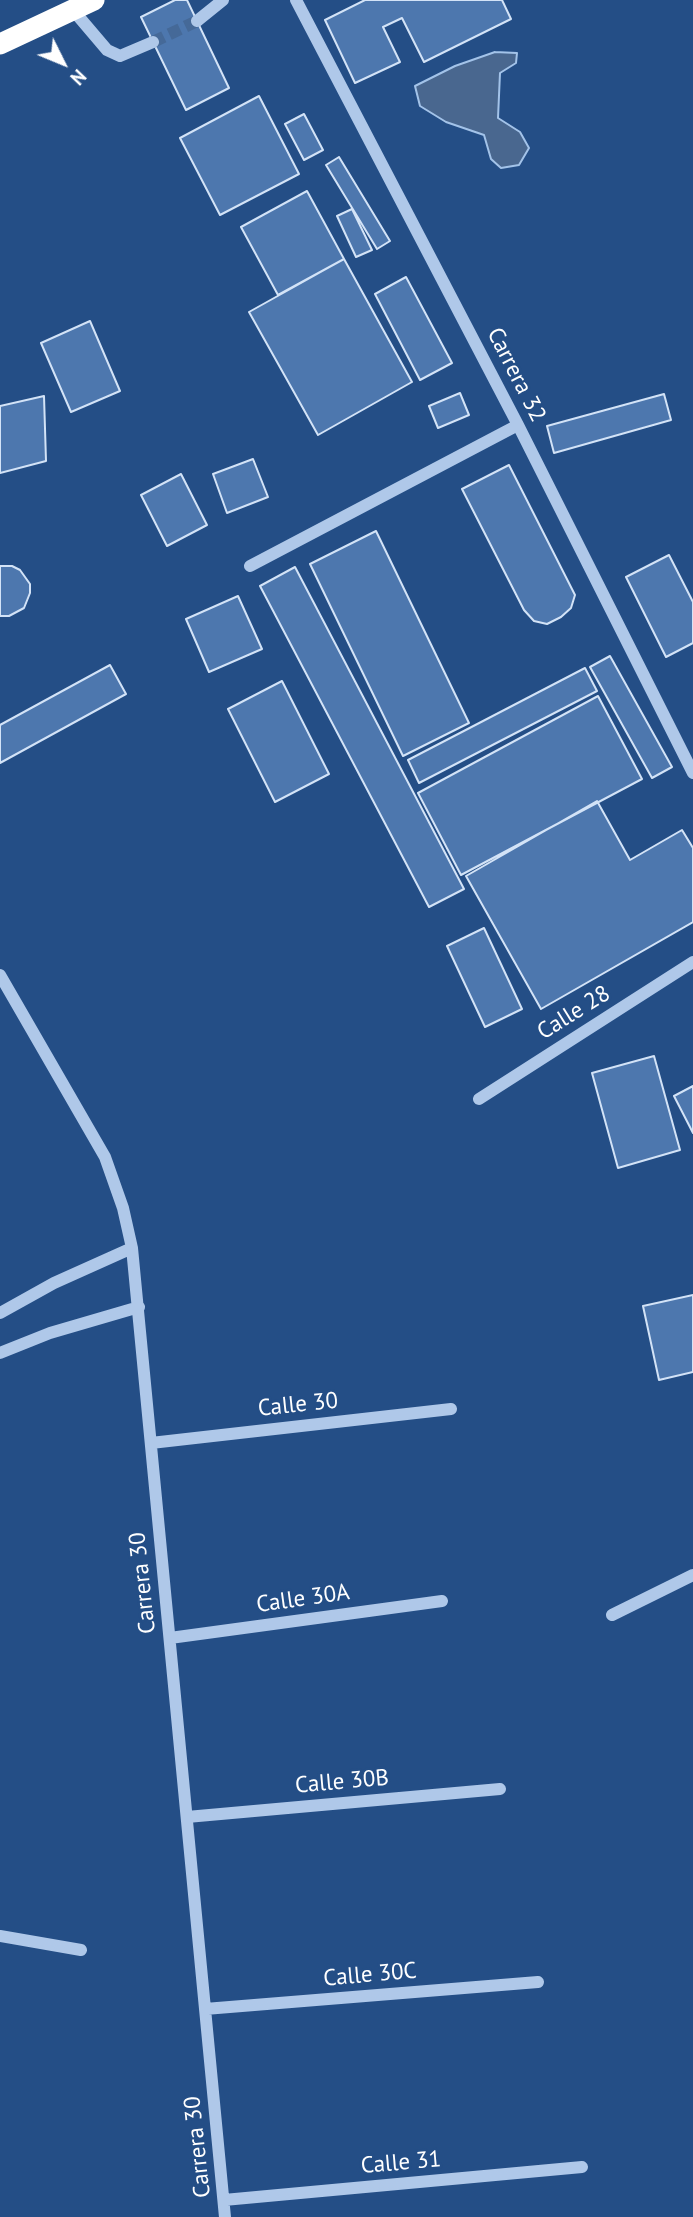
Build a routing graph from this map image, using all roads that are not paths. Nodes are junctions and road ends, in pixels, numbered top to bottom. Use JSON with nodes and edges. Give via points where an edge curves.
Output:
{"nodes":[{"id":1,"x":94,"y":0,"type":"edge"},
{"id":2,"x":223,"y":0,"type":"edge"},
{"id":3,"x":296,"y":0,"type":"edge"},
{"id":4,"x":73,"y":10,"type":"junction"},
{"id":5,"x":197,"y":21,"type":"tunnel mouth"},
{"id":6,"x":153,"y":41,"type":"tunnel mouth"},
{"id":7,"x":0,"y":44,"type":"edge"},
{"id":8,"x":518,"y":425,"type":"junction"},
{"id":9,"x":250,"y":566,"type":"dead end"},
{"id":10,"x":693,"y":773,"type":"edge"},
{"id":11,"x":693,"y":962,"type":"edge"},
{"id":12,"x":0,"y":975,"type":"edge"},
{"id":13,"x":478,"y":1099,"type":"dead end"},
{"id":14,"x":132,"y":1248,"type":"junction"},
{"id":15,"x":139,"y":1307,"type":"junction"},
{"id":16,"x":0,"y":1312,"type":"edge"},
{"id":17,"x":0,"y":1353,"type":"edge"},
{"id":18,"x":451,"y":1409,"type":"dead end"},
{"id":19,"x":151,"y":1443,"type":"junction"},
{"id":20,"x":693,"y":1575,"type":"edge"},
{"id":21,"x":442,"y":1601,"type":"dead end"},
{"id":22,"x":611,"y":1615,"type":"dead end"},
{"id":23,"x":170,"y":1638,"type":"junction"},
{"id":24,"x":500,"y":1789,"type":"dead end"},
{"id":25,"x":187,"y":1817,"type":"junction"},
{"id":26,"x":0,"y":1936,"type":"edge"},
{"id":27,"x":81,"y":1950,"type":"dead end"},
{"id":28,"x":538,"y":1982,"type":"dead end"},
{"id":29,"x":205,"y":2009,"type":"junction"},
{"id":30,"x":582,"y":2167,"type":"dead end"},
{"id":31,"x":224,"y":2200,"type":"junction"},
{"id":32,"x":225,"y":2217,"type":"edge"}],
"edges":[{"from":1,"to":4,"type":"highway"},
{"from":2,"to":5,"type":"street"},
{"from":3,"to":8,"type":"street","name":"Carrera 32"},
{"from":4,"to":6,"type":"street","via":[[107,50],[120,56]]},
{"from":4,"to":7,"type":"highway"},
{"from":8,"to":9,"type":"street"},
{"from":8,"to":10,"type":"street","name":"Carrera 32"},
{"from":11,"to":13,"type":"street","name":"Calle 28"},
{"from":12,"to":14,"type":"street","name":"Carrera 30","via":[[106,1157]]},
{"from":14,"to":15,"type":"street","name":"Carrera 30"},
{"from":14,"to":16,"type":"street"},
{"from":15,"to":17,"type":"street"},
{"from":15,"to":19,"type":"street","name":"Carrera 30"},
{"from":18,"to":19,"type":"street","name":"Calle 30"},
{"from":19,"to":23,"type":"street","name":"Carrera 30"},
{"from":20,"to":22,"type":"street"},
{"from":21,"to":23,"type":"street","name":"Calle 30A"},
{"from":23,"to":25,"type":"street","name":"Carrera 30"},
{"from":24,"to":25,"type":"street","name":"Calle 30B"},
{"from":25,"to":29,"type":"street","name":"Carrera 30"},
{"from":26,"to":27,"type":"street"},
{"from":28,"to":29,"type":"street","name":"Calle 30C"},
{"from":29,"to":31,"type":"street","name":"Carrera 30"},
{"from":30,"to":31,"type":"street","name":"Calle 31"},
{"from":31,"to":32,"type":"street","name":"Carrera 30"}]}
